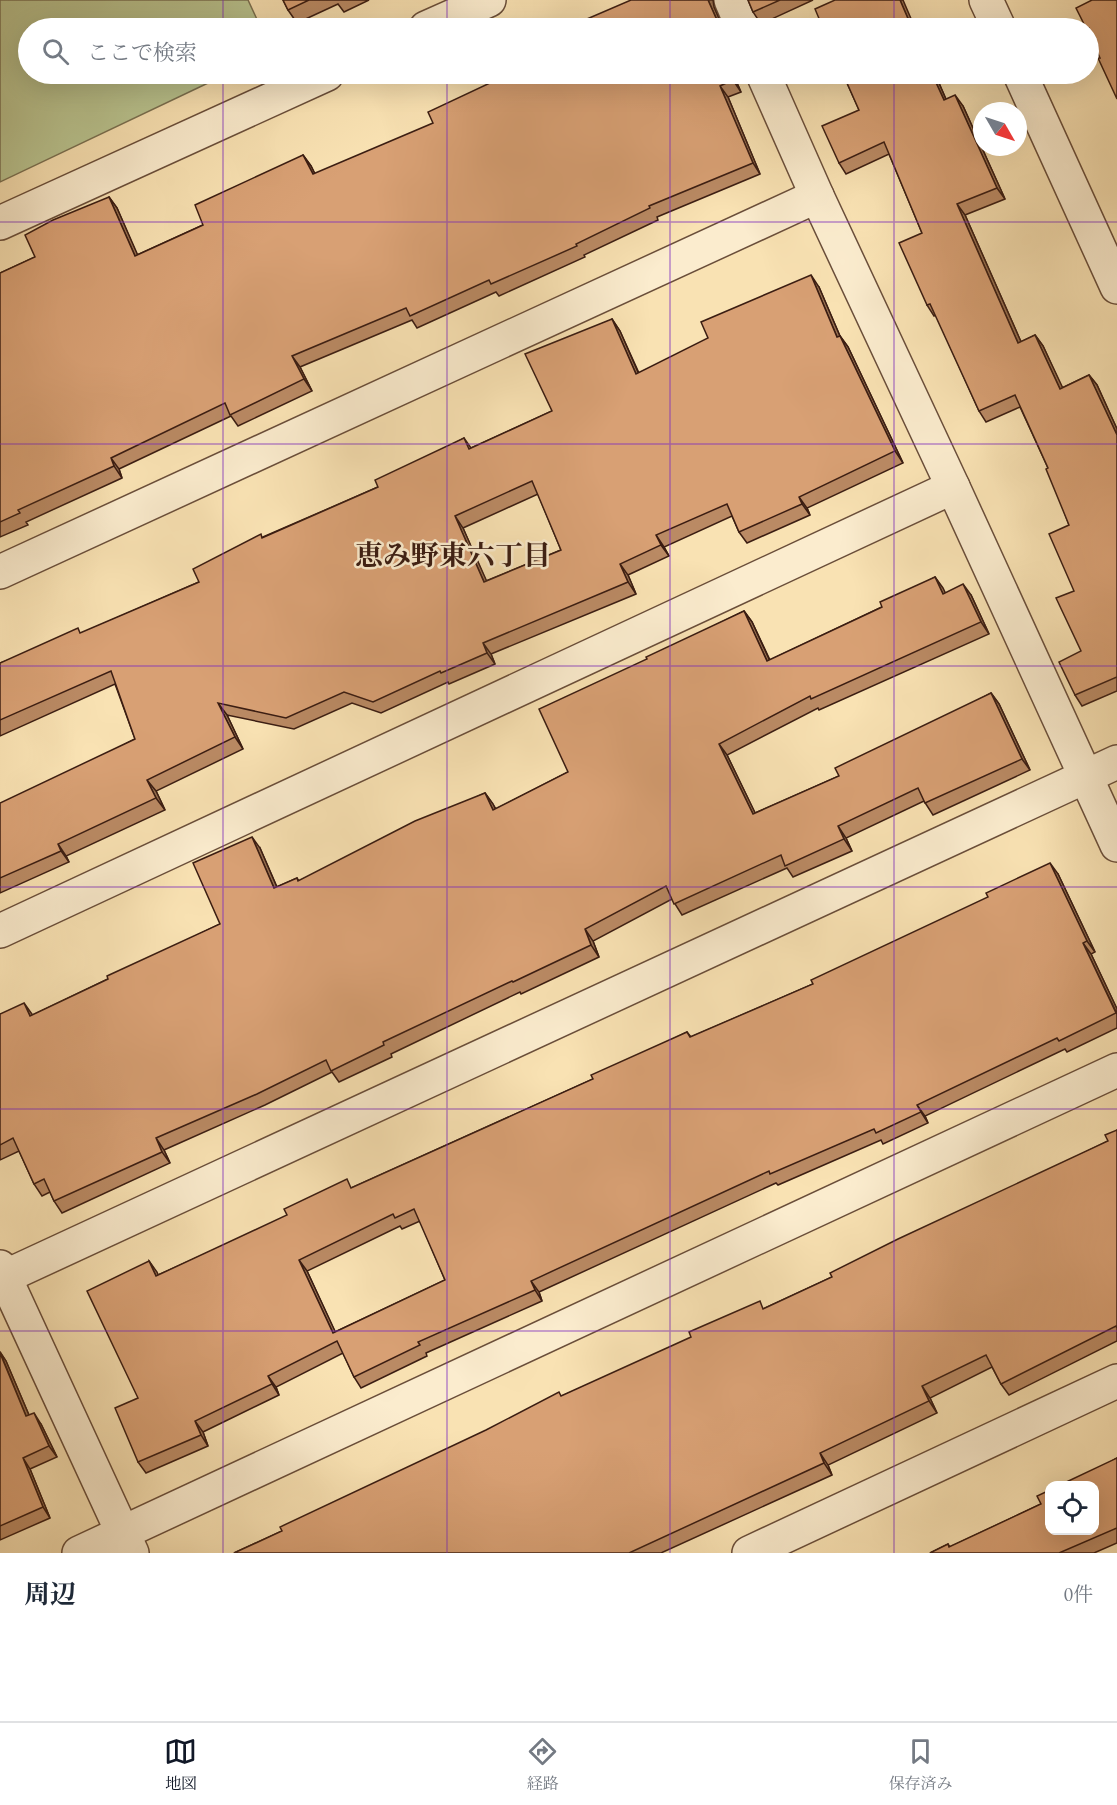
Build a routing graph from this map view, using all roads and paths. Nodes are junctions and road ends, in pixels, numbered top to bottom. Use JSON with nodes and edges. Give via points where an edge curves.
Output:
{"nodes":[{"id":1,"x":489,"y":0,"type":"edge"},
{"id":2,"x":731,"y":0,"type":"edge"},
{"id":3,"x":986,"y":0,"type":"edge"},
{"id":4,"x":448,"y":18,"type":"edge"},
{"id":5,"x":739,"y":18,"type":"edge"},
{"id":6,"x":994,"y":18,"type":"edge"},
{"id":7,"x":305,"y":84,"type":"edge"},
{"id":8,"x":767,"y":84,"type":"edge"},
{"id":9,"x":1025,"y":84,"type":"edge"},
{"id":10,"x":817,"y":196,"type":"junction"},
{"id":11,"x":0,"y":223,"type":"edge"},
{"id":12,"x":1117,"y":287,"type":"edge"},
{"id":13,"x":953,"y":487,"type":"junction"},
{"id":14,"x":0,"y":572,"type":"edge"},
{"id":15,"x":1117,"y":762,"type":"edge"},
{"id":16,"x":1085,"y":776,"type":"junction"},
{"id":17,"x":1117,"y":845,"type":"edge"},
{"id":18,"x":0,"y":931,"type":"edge"},
{"id":19,"x":1117,"y":1070,"type":"edge"},
{"id":20,"x":1,"y":1274,"type":"edge"},
{"id":21,"x":1117,"y":1381,"type":"edge"},
{"id":22,"x":128,"y":1543,"type":"edge"},
{"id":23,"x":79,"y":1553,"type":"edge"},
{"id":24,"x":749,"y":1553,"type":"edge"}],
"edges":[{"from":1,"to":4,"type":"street"},
{"from":2,"to":5,"type":"street"},
{"from":3,"to":6,"type":"street"},
{"from":7,"to":11,"type":"street"},
{"from":8,"to":10,"type":"street"},
{"from":9,"to":12,"type":"street"},
{"from":10,"to":13,"type":"street"},
{"from":10,"to":14,"type":"street"},
{"from":13,"to":16,"type":"street"},
{"from":13,"to":18,"type":"street"},
{"from":15,"to":16,"type":"street"},
{"from":16,"to":17,"type":"street"},
{"from":16,"to":20,"type":"street"},
{"from":19,"to":22,"type":"street"},
{"from":20,"to":22,"type":"street"},
{"from":21,"to":24,"type":"street"},
{"from":22,"to":23,"type":"street"}]}
